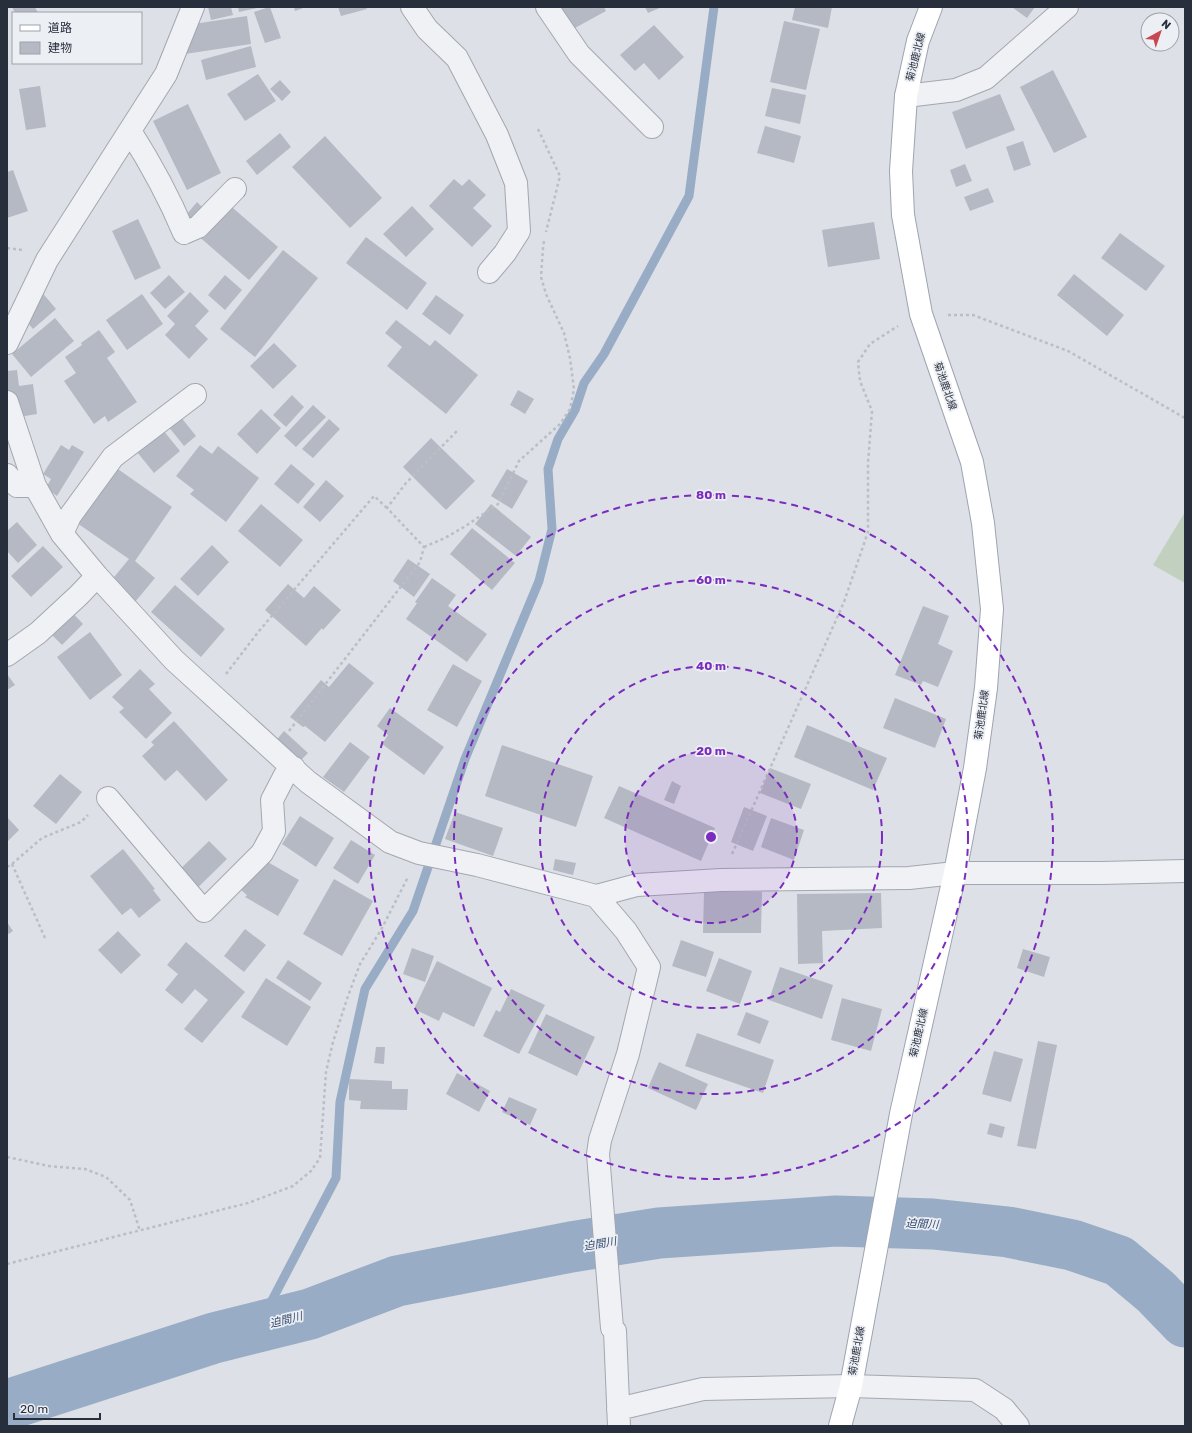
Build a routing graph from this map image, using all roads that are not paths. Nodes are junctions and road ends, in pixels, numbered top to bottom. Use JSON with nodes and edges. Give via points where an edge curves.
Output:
{"nodes":[{"id":1,"x":193,"y":7,"type":"edge"},
{"id":2,"x":412,"y":7,"type":"edge"},
{"id":3,"x":547,"y":7,"type":"edge"},
{"id":4,"x":932,"y":7,"type":"edge"},
{"id":5,"x":1067,"y":7,"type":"edge"},
{"id":6,"x":906,"y":96,"type":"junction"},
{"id":7,"x":652,"y":127,"type":"dead end"},
{"id":8,"x":130,"y":131,"type":"junction"},
{"id":9,"x":235,"y":189,"type":"dead end"},
{"id":10,"x":489,"y":272,"type":"dead end"},
{"id":11,"x":7,"y":343,"type":"edge"},
{"id":12,"x":195,"y":394,"type":"dead end"},
{"id":13,"x":7,"y":402,"type":"edge"},
{"id":14,"x":7,"y":475,"type":"edge"},
{"id":15,"x":35,"y":486,"type":"junction"},
{"id":16,"x":62,"y":534,"type":"junction"},
{"id":17,"x":97,"y":576,"type":"junction"},
{"id":18,"x":7,"y":655,"type":"edge"},
{"id":19,"x":294,"y":768,"type":"junction"},
{"id":20,"x":108,"y":798,"type":"road end"},
{"id":21,"x":1185,"y":871,"type":"edge"},
{"id":22,"x":955,"y":873,"type":"junction"},
{"id":23,"x":596,"y":896,"type":"junction"},
{"id":24,"x":851,"y":1386,"type":"junction"},
{"id":25,"x":619,"y":1418,"type":"edge"},
{"id":26,"x":840,"y":1426,"type":"edge"},
{"id":27,"x":1018,"y":1426,"type":"edge"}],
"edges":[{"from":1,"to":8,"type":"street","via":[[166,74]]},
{"from":2,"to":10,"type":"street","via":[[427,30],[457,58],[497,135],[516,183],[519,231]]},
{"from":3,"to":7,"type":"street","via":[[579,54]]},
{"from":4,"to":6,"type":"main road","name":"菊池鹿北線","via":[[918,41]]},
{"from":5,"to":6,"type":"street","via":[[986,78],[956,90]]},
{"from":6,"to":22,"type":"main road","name":"菊池鹿北線","via":[[901,171],[903,216],[920,314],[972,462],[983,523],[992,609],[986,688],[975,768]]},
{"from":8,"to":9,"type":"street","via":[[172,204],[184,233],[198,227]]},
{"from":8,"to":11,"type":"street","via":[[47,260]]},
{"from":12,"to":16,"type":"street","via":[[113,457],[70,516]]},
{"from":13,"to":15,"type":"street"},
{"from":14,"to":15,"type":"street","via":[[17,486]]},
{"from":15,"to":16,"type":"street"},
{"from":16,"to":17,"type":"street"},
{"from":17,"to":18,"type":"street","via":[[38,633]]},
{"from":17,"to":19,"type":"street","via":[[174,660]]},
{"from":19,"to":20,"type":"street","via":[[285,775],[272,800],[274,831],[262,853],[204,911]]},
{"from":19,"to":23,"type":"street","via":[[308,782],[390,842],[419,853],[477,865]]},
{"from":21,"to":22,"type":"street"},
{"from":22,"to":23,"type":"street","via":[[909,878],[720,880],[637,885]]},
{"from":22,"to":24,"type":"main road","name":"菊池鹿北線","via":[[901,1114]]},
{"from":23,"to":25,"type":"street","via":[[626,931],[648,967],[628,1054],[600,1140],[598,1154],[612,1328],[615,1331]]},
{"from":24,"to":25,"type":"street","via":[[703,1389]]},
{"from":24,"to":26,"type":"main road","name":"菊池鹿北線"},
{"from":24,"to":27,"type":"street","via":[[975,1390],[1004,1408]]}]}
